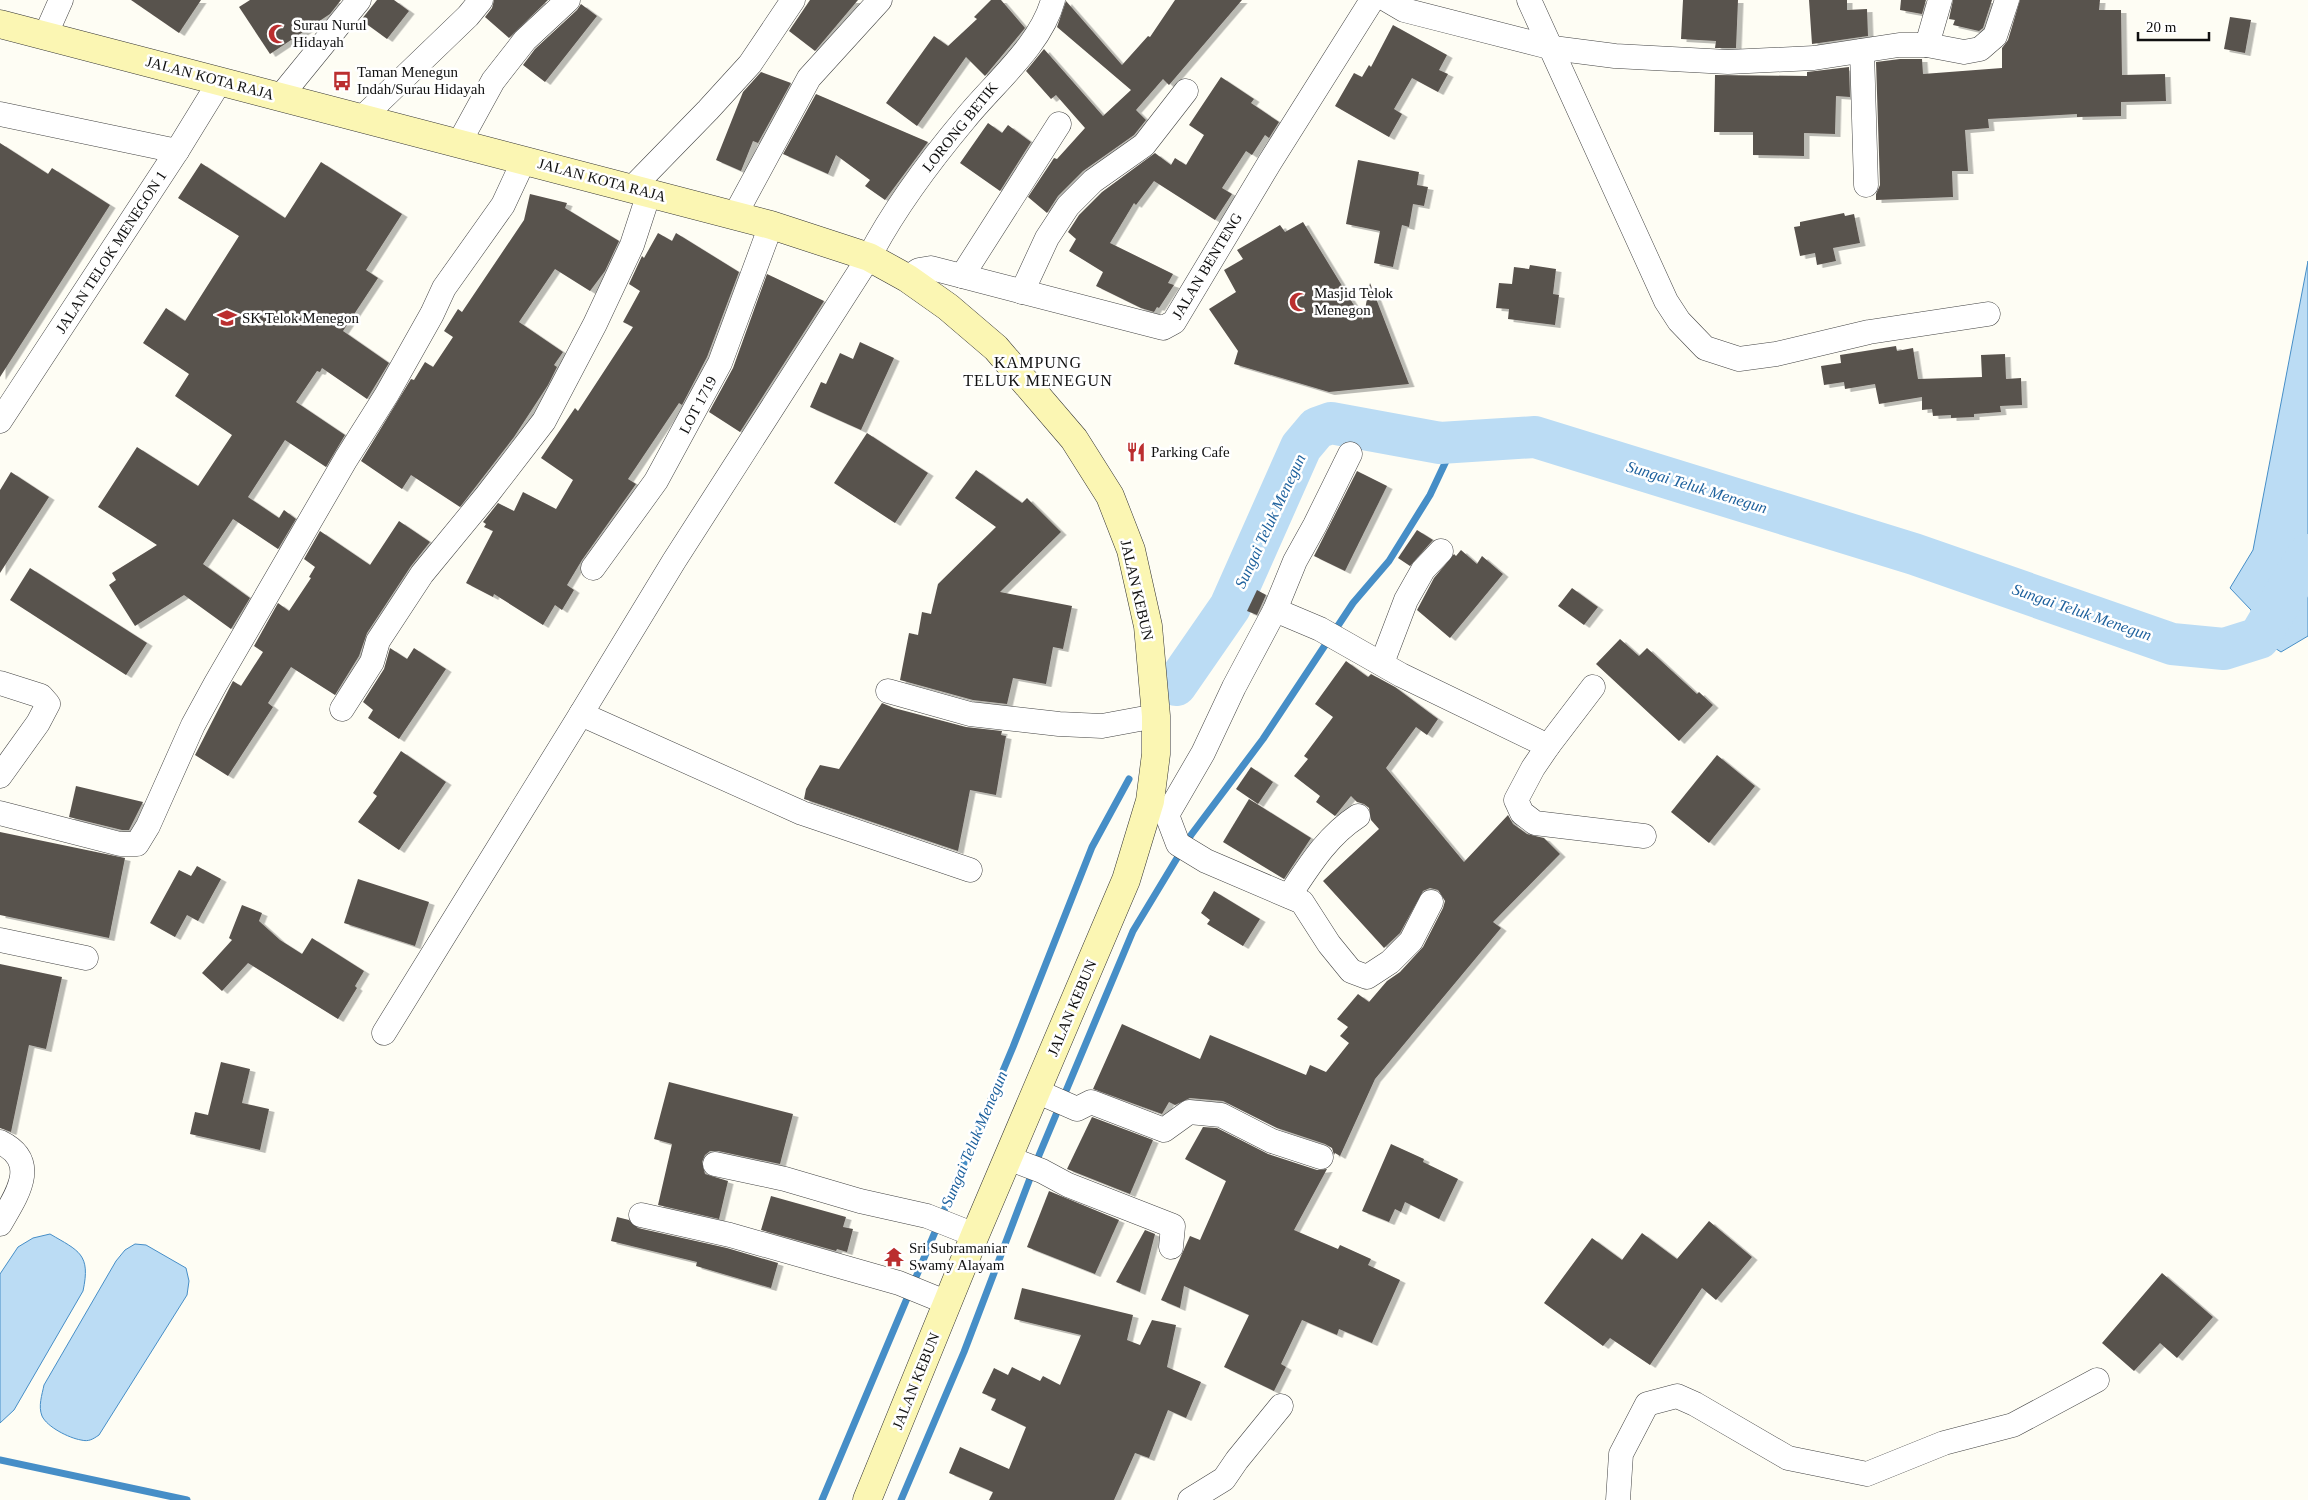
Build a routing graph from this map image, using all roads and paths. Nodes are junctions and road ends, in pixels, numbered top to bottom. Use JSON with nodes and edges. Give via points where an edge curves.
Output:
{"nodes":[{"id":1,"x":61,"y":0,"type":"edge"},
{"id":2,"x":359,"y":0,"type":"edge"},
{"id":3,"x":481,"y":0,"type":"edge"},
{"id":4,"x":568,"y":0,"type":"edge"},
{"id":5,"x":793,"y":0,"type":"edge"},
{"id":6,"x":880,"y":0,"type":"edge"},
{"id":7,"x":1053,"y":0,"type":"edge"},
{"id":8,"x":1372,"y":0,"type":"edge"},
{"id":9,"x":1387,"y":0,"type":"edge"},
{"id":10,"x":1529,"y":0,"type":"edge"},
{"id":11,"x":1940,"y":0,"type":"edge"},
{"id":12,"x":2007,"y":0,"type":"edge"},
{"id":13,"x":0,"y":24,"type":"edge"},
{"id":14,"x":45,"y":36,"type":"junction"},
{"id":15,"x":1927,"y":45,"type":"junction"},
{"id":16,"x":1553,"y":48,"type":"junction"},
{"id":17,"x":1862,"y":51,"type":"junction"},
{"id":18,"x":220,"y":81,"type":"junction"},
{"id":19,"x":1186,"y":91,"type":"dead end"},
{"id":20,"x":280,"y":97,"type":"junction"},
{"id":21,"x":0,"y":114,"type":"edge"},
{"id":22,"x":362,"y":118,"type":"junction"},
{"id":23,"x":1059,"y":124,"type":"dead end"},
{"id":24,"x":459,"y":143,"type":"junction"},
{"id":25,"x":177,"y":151,"type":"junction"},
{"id":26,"x":524,"y":160,"type":"junction"},
{"id":27,"x":1866,"y":185,"type":"dead end"},
{"id":28,"x":640,"y":190,"type":"junction"},
{"id":29,"x":735,"y":215,"type":"junction"},
{"id":30,"x":771,"y":225,"type":"junction"},
{"id":31,"x":869,"y":257,"type":"junction"},
{"id":32,"x":962,"y":276,"type":"junction"},
{"id":33,"x":907,"y":278,"type":"junction"},
{"id":34,"x":1022,"y":292,"type":"junction"},
{"id":35,"x":1988,"y":314,"type":"dead end"},
{"id":36,"x":0,"y":422,"type":"edge"},
{"id":37,"x":1350,"y":454,"type":"dead end"},
{"id":38,"x":1110,"y":496,"type":"joint"},
{"id":39,"x":1441,"y":551,"type":"dead end"},
{"id":40,"x":593,"y":568,"type":"dead end"},
{"id":41,"x":1275,"y":610,"type":"junction"},
{"id":42,"x":1382,"y":663,"type":"junction"},
{"id":43,"x":0,"y":683,"type":"edge"},
{"id":44,"x":1593,"y":687,"type":"dead end"},
{"id":45,"x":888,"y":691,"type":"dead end"},
{"id":46,"x":342,"y":709,"type":"dead end"},
{"id":47,"x":581,"y":714,"type":"junction"},
{"id":48,"x":1156,"y":716,"type":"junction"},
{"id":49,"x":1548,"y":746,"type":"junction"},
{"id":50,"x":0,"y":776,"type":"edge"},
{"id":51,"x":1159,"y":808,"type":"junction"},
{"id":52,"x":0,"y":813,"type":"edge"},
{"id":53,"x":1358,"y":816,"type":"dead end"},
{"id":54,"x":1644,"y":836,"type":"dead end"},
{"id":55,"x":970,"y":870,"type":"dead end"},
{"id":56,"x":1288,"y":896,"type":"junction"},
{"id":57,"x":1431,"y":902,"type":"dead end"},
{"id":58,"x":0,"y":940,"type":"edge"},
{"id":59,"x":86,"y":958,"type":"dead end"},
{"id":60,"x":384,"y":1033,"type":"dead end"},
{"id":61,"x":1053,"y":1098,"type":"junction"},
{"id":62,"x":0,"y":1142,"type":"edge"},
{"id":63,"x":1321,"y":1157,"type":"dead end"},
{"id":64,"x":716,"y":1164,"type":"dead end"},
{"id":65,"x":1025,"y":1165,"type":"junction"},
{"id":66,"x":641,"y":1215,"type":"dead end"},
{"id":67,"x":0,"y":1224,"type":"edge"},
{"id":68,"x":975,"y":1235,"type":"junction"},
{"id":69,"x":1171,"y":1248,"type":"dead end"},
{"id":70,"x":948,"y":1303,"type":"junction"},
{"id":71,"x":2097,"y":1380,"type":"dead end"},
{"id":72,"x":1281,"y":1406,"type":"dead end"},
{"id":73,"x":868,"y":1500,"type":"edge"},
{"id":74,"x":1190,"y":1500,"type":"edge"},
{"id":75,"x":1618,"y":1500,"type":"edge"}],
"edges":[{"from":1,"to":14,"type":"street"},
{"from":2,"to":20,"type":"street"},
{"from":3,"to":22,"type":"street"},
{"from":4,"to":24,"type":"street","via":[[525,40],[493,81]]},
{"from":5,"to":28,"type":"street","via":[[750,64]]},
{"from":6,"to":29,"type":"street","via":[[809,78]]},
{"from":7,"to":31,"type":"street","name":"LORONG BETIK","via":[[1036,36],[926,170],[887,223]]},
{"from":8,"to":34,"type":"street","name":"JALAN BENTENG","via":[[1174,322],[1163,328]]},
{"from":9,"to":16,"type":"street","via":[[1404,10]]},
{"from":10,"to":16,"type":"street"},
{"from":11,"to":15,"type":"street"},
{"from":12,"to":15,"type":"street","via":[[1995,36],[1980,48],[1964,52]]},
{"from":13,"to":14,"type":"main road","name":"JALAN KOTA RAJA"},
{"from":14,"to":18,"type":"main road","name":"JALAN KOTA RAJA"},
{"from":15,"to":17,"type":"street","via":[[1899,45]]},
{"from":16,"to":17,"type":"street","via":[[1615,56],[1728,62],[1814,58]]},
{"from":16,"to":35,"type":"street","via":[[1666,301],[1679,321],[1705,348],[1738,359],[1776,354],[1869,332]]},
{"from":17,"to":27,"type":"street"},
{"from":18,"to":20,"type":"main road","name":"JALAN KOTA RAJA"},
{"from":18,"to":25,"type":"street","name":"JALAN TELOK MENEGON 1"},
{"from":19,"to":34,"type":"street","via":[[1144,145],[1093,182],[1068,206],[1047,238]]},
{"from":20,"to":22,"type":"main road","name":"JALAN KOTA RAJA"},
{"from":21,"to":25,"type":"street"},
{"from":22,"to":24,"type":"main road","name":"JALAN KOTA RAJA"},
{"from":23,"to":32,"type":"street"},
{"from":24,"to":26,"type":"main road","name":"JALAN KOTA RAJA"},
{"from":25,"to":36,"type":"street","name":"JALAN TELOK MENEGON 1"},
{"from":26,"to":28,"type":"main road","name":"JALAN KOTA RAJA"},
{"from":26,"to":52,"type":"street","via":[[503,205],[444,288],[387,394],[216,683],[137,844],[120,844]]},
{"from":28,"to":29,"type":"main road","name":"JALAN KOTA RAJA"},
{"from":28,"to":46,"type":"street","via":[[632,245],[544,421],[422,574],[378,641],[372,662]]},
{"from":29,"to":30,"type":"main road","name":"JALAN KOTA RAJA"},
{"from":30,"to":31,"type":"main road","name":"JALAN KOTA RAJA"},
{"from":30,"to":40,"type":"street","name":"LOT 1719","via":[[720,363],[656,481]]},
{"from":31,"to":33,"type":"main road","name":"JALAN KOTA RAJA"},
{"from":31,"to":47,"type":"street","name":"LORONG BETIK","via":[[674,561]]},
{"from":32,"to":33,"type":"street","name":"JALAN BENTENG","via":[[931,268],[919,270]]},
{"from":32,"to":34,"type":"street","name":"JALAN BENTENG"},
{"from":33,"to":38,"type":"main road","name":"JALAN KOTA RAJA","via":[[948,307],[996,348],[1074,438]]},
{"from":37,"to":41,"type":"street","via":[[1295,561]]},
{"from":38,"to":48,"type":"main road","name":"JALAN KEBUN","via":[[1131,550],[1148,626]]},
{"from":39,"to":42,"type":"street","via":[[1423,570],[1406,600]]},
{"from":41,"to":42,"type":"street","via":[[1320,629]]},
{"from":41,"to":51,"type":"street","via":[[1203,754]]},
{"from":42,"to":49,"type":"street"},
{"from":43,"to":50,"type":"street","via":[[41,696],[48,704]]},
{"from":44,"to":49,"type":"street"},
{"from":45,"to":48,"type":"street","via":[[970,714],[1059,724],[1102,726]]},
{"from":47,"to":55,"type":"street","via":[[802,813]]},
{"from":47,"to":60,"type":"street","name":"LORONG BETIK"},
{"from":48,"to":51,"type":"main road","name":"JALAN KEBUN"},
{"from":49,"to":54,"type":"street","via":[[1516,800],[1522,813],[1535,823]]},
{"from":51,"to":56,"type":"street","via":[[1184,848],[1206,861]]},
{"from":51,"to":61,"type":"main road","name":"JALAN KEBUN","via":[[1126,880]]},
{"from":53,"to":56,"type":"street","via":[[1340,827],[1325,844]]},
{"from":56,"to":57,"type":"street","via":[[1302,902],[1351,971],[1367,977],[1390,962],[1411,941]]},
{"from":58,"to":59,"type":"street"},
{"from":61,"to":63,"type":"street","via":[[1077,1109],[1091,1102],[1164,1130],[1189,1112],[1221,1116],[1272,1141]]},
{"from":61,"to":65,"type":"main road","name":"JALAN KEBUN"},
{"from":62,"to":67,"type":"street","via":[[20,1159],[24,1173],[19,1190]]},
{"from":64,"to":68,"type":"street","via":[[786,1179],[935,1219]]},
{"from":65,"to":68,"type":"main road","name":"JALAN KEBUN"},
{"from":65,"to":69,"type":"street","via":[[1173,1226]]},
{"from":66,"to":70,"type":"street","via":[[730,1235],[906,1285]]},
{"from":68,"to":70,"type":"main road","name":"JALAN KEBUN"},
{"from":70,"to":73,"type":"main road","name":"JALAN KEBUN"},
{"from":71,"to":75,"type":"street","via":[[2013,1425],[1944,1443],[1867,1474],[1788,1458],[1678,1396],[1647,1404],[1621,1454]]},
{"from":72,"to":74,"type":"street","via":[[1224,1479]]}]}
